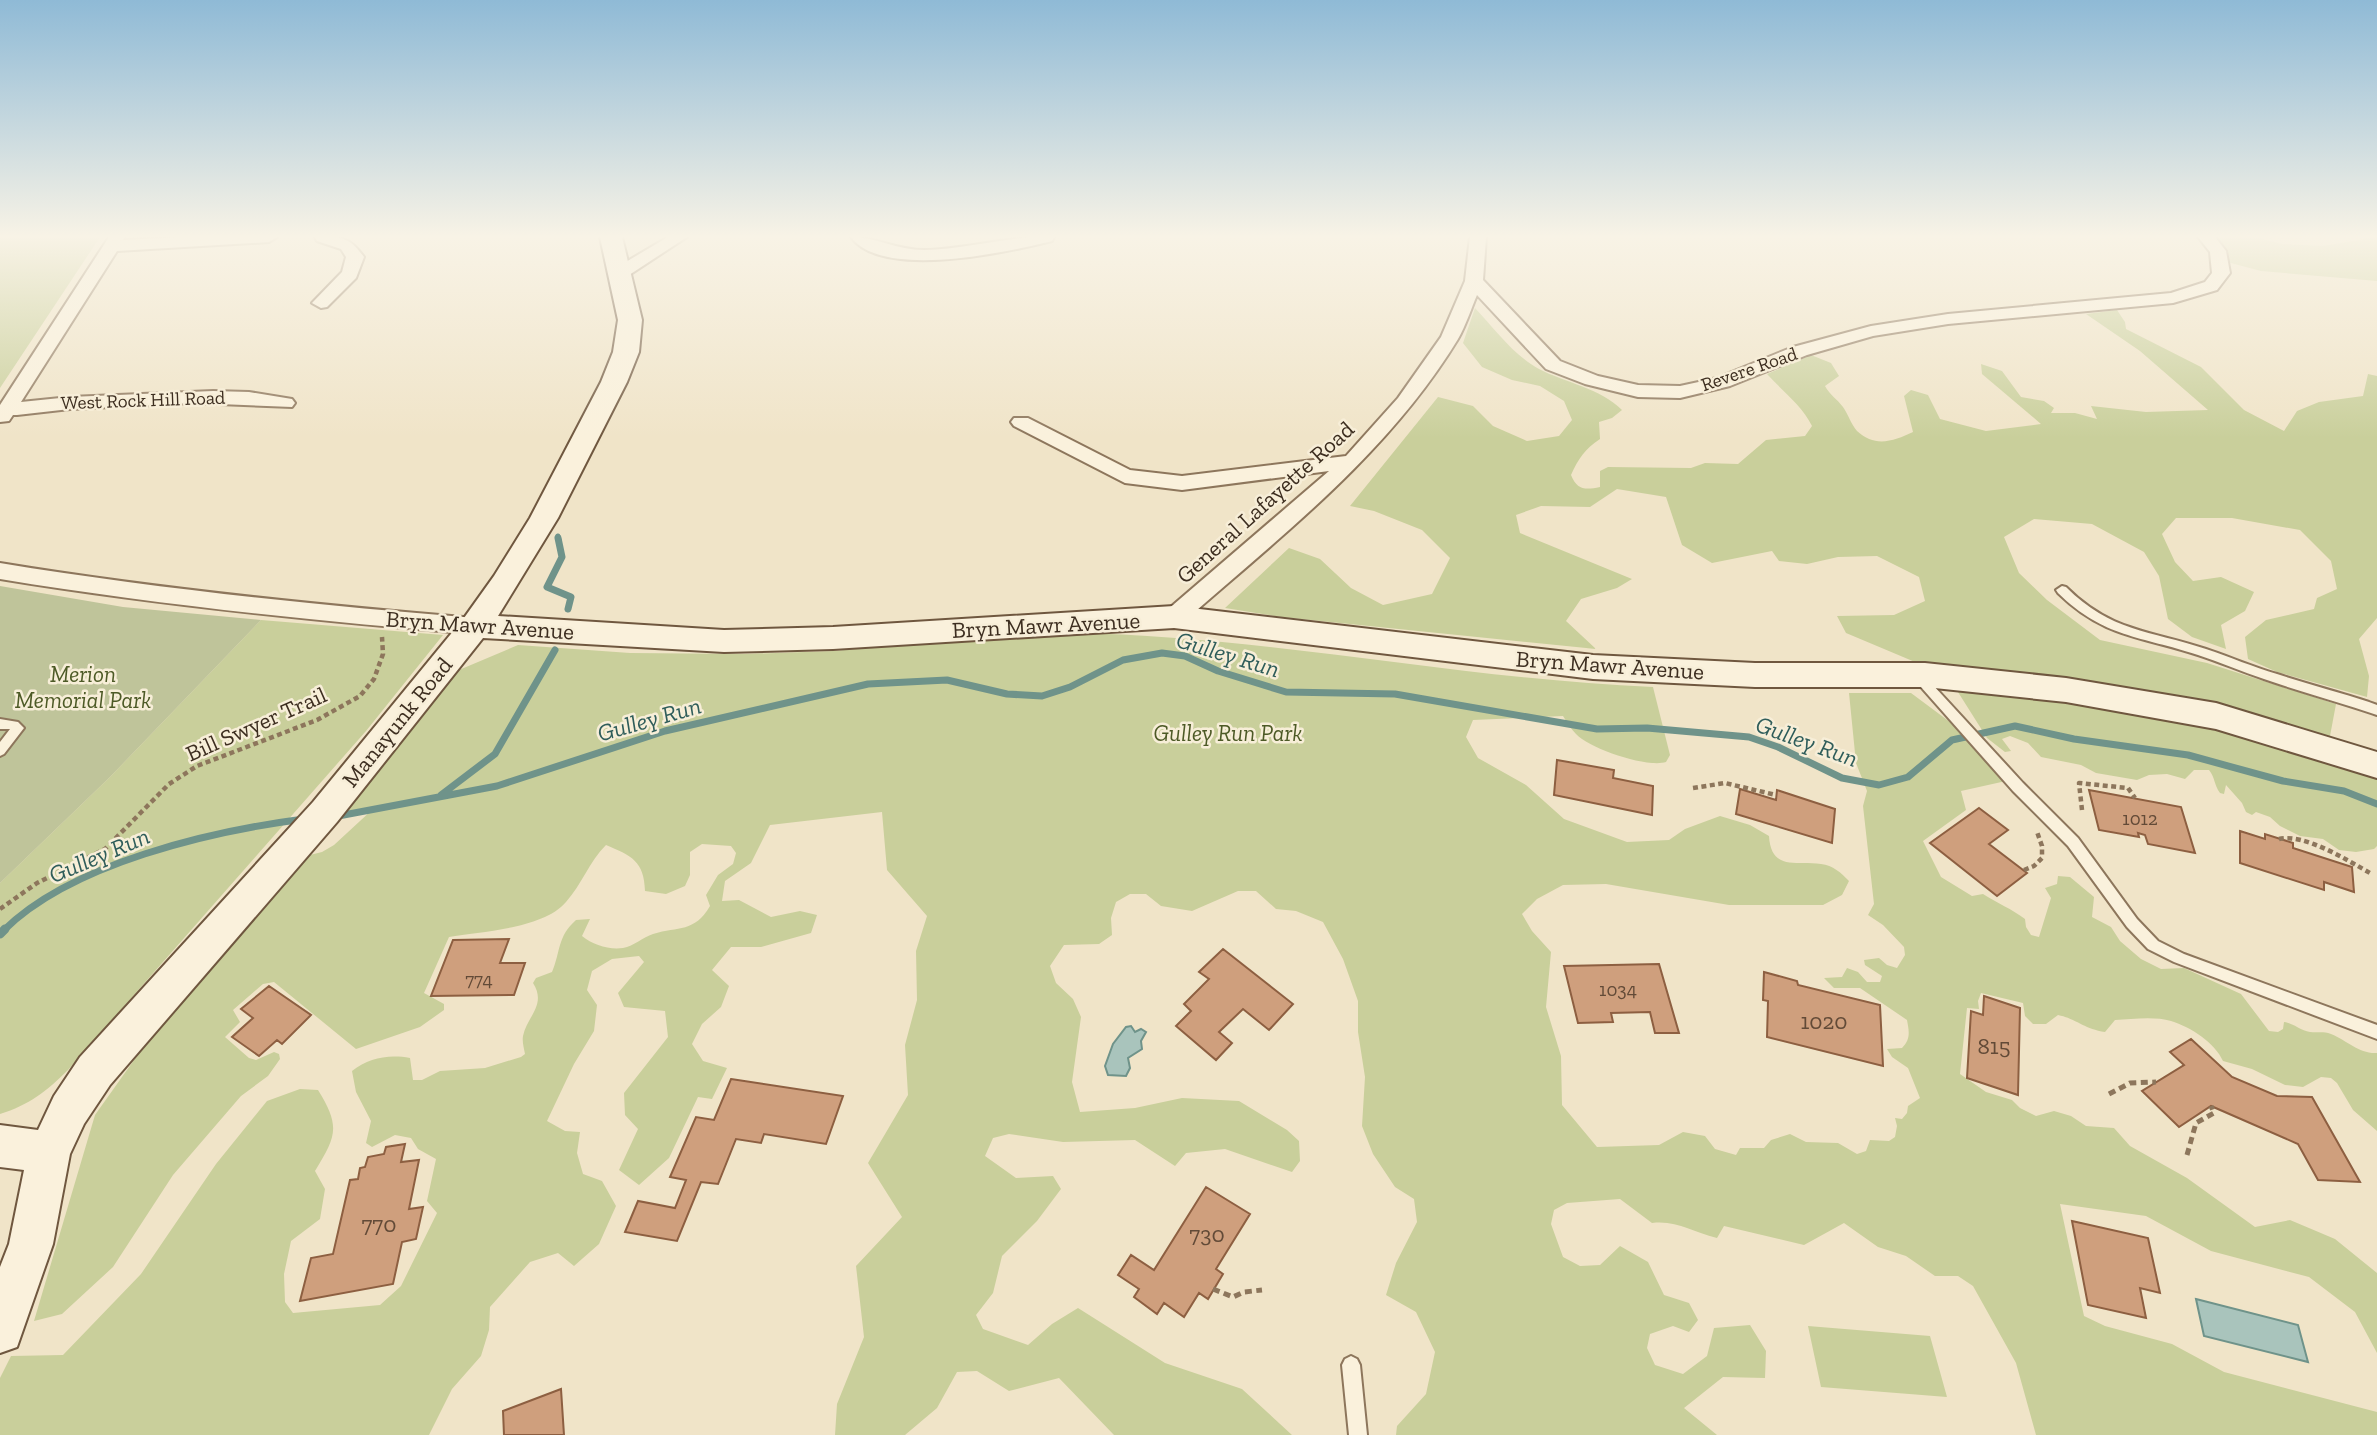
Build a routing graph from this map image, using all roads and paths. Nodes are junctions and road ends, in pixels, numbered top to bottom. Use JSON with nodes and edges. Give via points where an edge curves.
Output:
{"nodes":[{"id":1,"x":74,"y":304,"type":"edge"},
{"id":2,"x":626,"y":304,"type":"edge"},
{"id":3,"x":1464,"y":304,"type":"edge"},
{"id":4,"x":1496,"y":304,"type":"edge"},
{"id":5,"x":2109,"y":304,"type":"edge"},
{"id":6,"x":285,"y":403,"type":"dead end"},
{"id":7,"x":2,"y":414,"type":"edge"},
{"id":8,"x":1021,"y":422,"type":"dead end"},
{"id":9,"x":1352,"y":462,"type":"junction"},
{"id":10,"x":0,"y":571,"type":"edge"},
{"id":11,"x":2062,"y":590,"type":"dead end"},
{"id":12,"x":1174,"y":617,"type":"junction"},
{"id":13,"x":380,"y":618,"type":"junction"},
{"id":14,"x":475,"y":626,"type":"junction"},
{"id":15,"x":1916,"y":675,"type":"junction"},
{"id":16,"x":2377,"y":710,"type":"edge"},
{"id":17,"x":0,"y":724,"type":"edge"},
{"id":18,"x":0,"y":751,"type":"edge"},
{"id":19,"x":2376,"y":762,"type":"edge"},
{"id":20,"x":1693,"y":788,"type":"dead end"},
{"id":21,"x":1776,"y":795,"type":"dead end"},
{"id":22,"x":2135,"y":798,"type":"dead end"},
{"id":23,"x":2082,"y":810,"type":"dead end"},
{"id":24,"x":2029,"y":821,"type":"dead end"},
{"id":25,"x":2279,"y":839,"type":"dead end"},
{"id":26,"x":2024,"y":870,"type":"dead end"},
{"id":27,"x":2370,"y":873,"type":"dead end"},
{"id":28,"x":0,"y":909,"type":"edge"},
{"id":29,"x":2377,"y":1032,"type":"edge"},
{"id":30,"x":2156,"y":1082,"type":"dead end"},
{"id":31,"x":2109,"y":1094,"type":"dead end"},
{"id":32,"x":2211,"y":1106,"type":"dead end"},
{"id":33,"x":0,"y":1146,"type":"edge"},
{"id":34,"x":49,"y":1152,"type":"junction"},
{"id":35,"x":2187,"y":1155,"type":"dead end"},
{"id":36,"x":1213,"y":1289,"type":"dead end"},
{"id":37,"x":1262,"y":1290,"type":"dead end"},
{"id":38,"x":0,"y":1330,"type":"edge"},
{"id":39,"x":1351,"y":1365,"type":"dead end"},
{"id":40,"x":1358,"y":1435,"type":"edge"}],
"edges":[{"from":1,"to":7,"type":"street"},
{"from":2,"to":14,"type":"street","name":"Manayunk Road","via":[[629,337],[621,366],[544,518]]},
{"from":3,"to":9,"type":"street","name":"General Lafayette Road","via":[[1450,337],[1405,402]]},
{"from":4,"to":5,"type":"street","name":"Revere Road","via":[[1553,365],[1638,391],[1680,392],[1723,382],[1800,351],[1871,331]]},
{"from":6,"to":7,"type":"street","name":"West Rock Hill Road","via":[[211,397],[41,404]]},
{"from":8,"to":9,"type":"street","via":[[1125,476],[1182,484]]},
{"from":9,"to":12,"type":"street","name":"General Lafayette Road"},
{"from":10,"to":13,"type":"street","name":"Bryn Mawr Avenue","via":[[129,592]]},
{"from":11,"to":16,"type":"lane","via":[[2088,616],[2105,624]]},
{"from":12,"to":14,"type":"street","name":"Bryn Mawr Avenue","via":[[724,641]]},
{"from":12,"to":15,"type":"street","name":"Bryn Mawr Avenue","via":[[1593,667],[1755,675]]},
{"from":13,"to":14,"type":"street","name":"Bryn Mawr Avenue"},
{"from":13,"to":28,"type":"path","name":"Bill Swyer Trail","via":[[383,654],[374,679],[360,696],[317,720],[197,766],[169,784],[105,849],[37,883]]},
{"from":14,"to":34,"type":"street","name":"Manayunk Road","via":[[320,818],[95,1071]]},
{"from":15,"to":19,"type":"street","name":"Bryn Mawr Avenue","via":[[2066,690],[2216,716]]},
{"from":15,"to":29,"type":"lane","via":[[2073,842],[2153,945]]},
{"from":17,"to":18,"type":"lane","via":[[14,724],[18,729]]},
{"from":20,"to":21,"type":"path","via":[[1725,783]]},
{"from":22,"to":23,"type":"path","via":[[2128,788],[2079,783]]},
{"from":24,"to":26,"type":"path","via":[[2042,846],[2042,858]]},
{"from":25,"to":27,"type":"path","via":[[2291,836]]},
{"from":30,"to":31,"type":"path","via":[[2130,1083]]},
{"from":32,"to":35,"type":"path","via":[[2214,1113],[2196,1124]]},
{"from":33,"to":34,"type":"street"},
{"from":34,"to":38,"type":"street","name":"Manayunk Road","via":[[31,1244]]},
{"from":36,"to":37,"type":"path","via":[[1233,1297]]},
{"from":39,"to":40,"type":"lane"}]}
